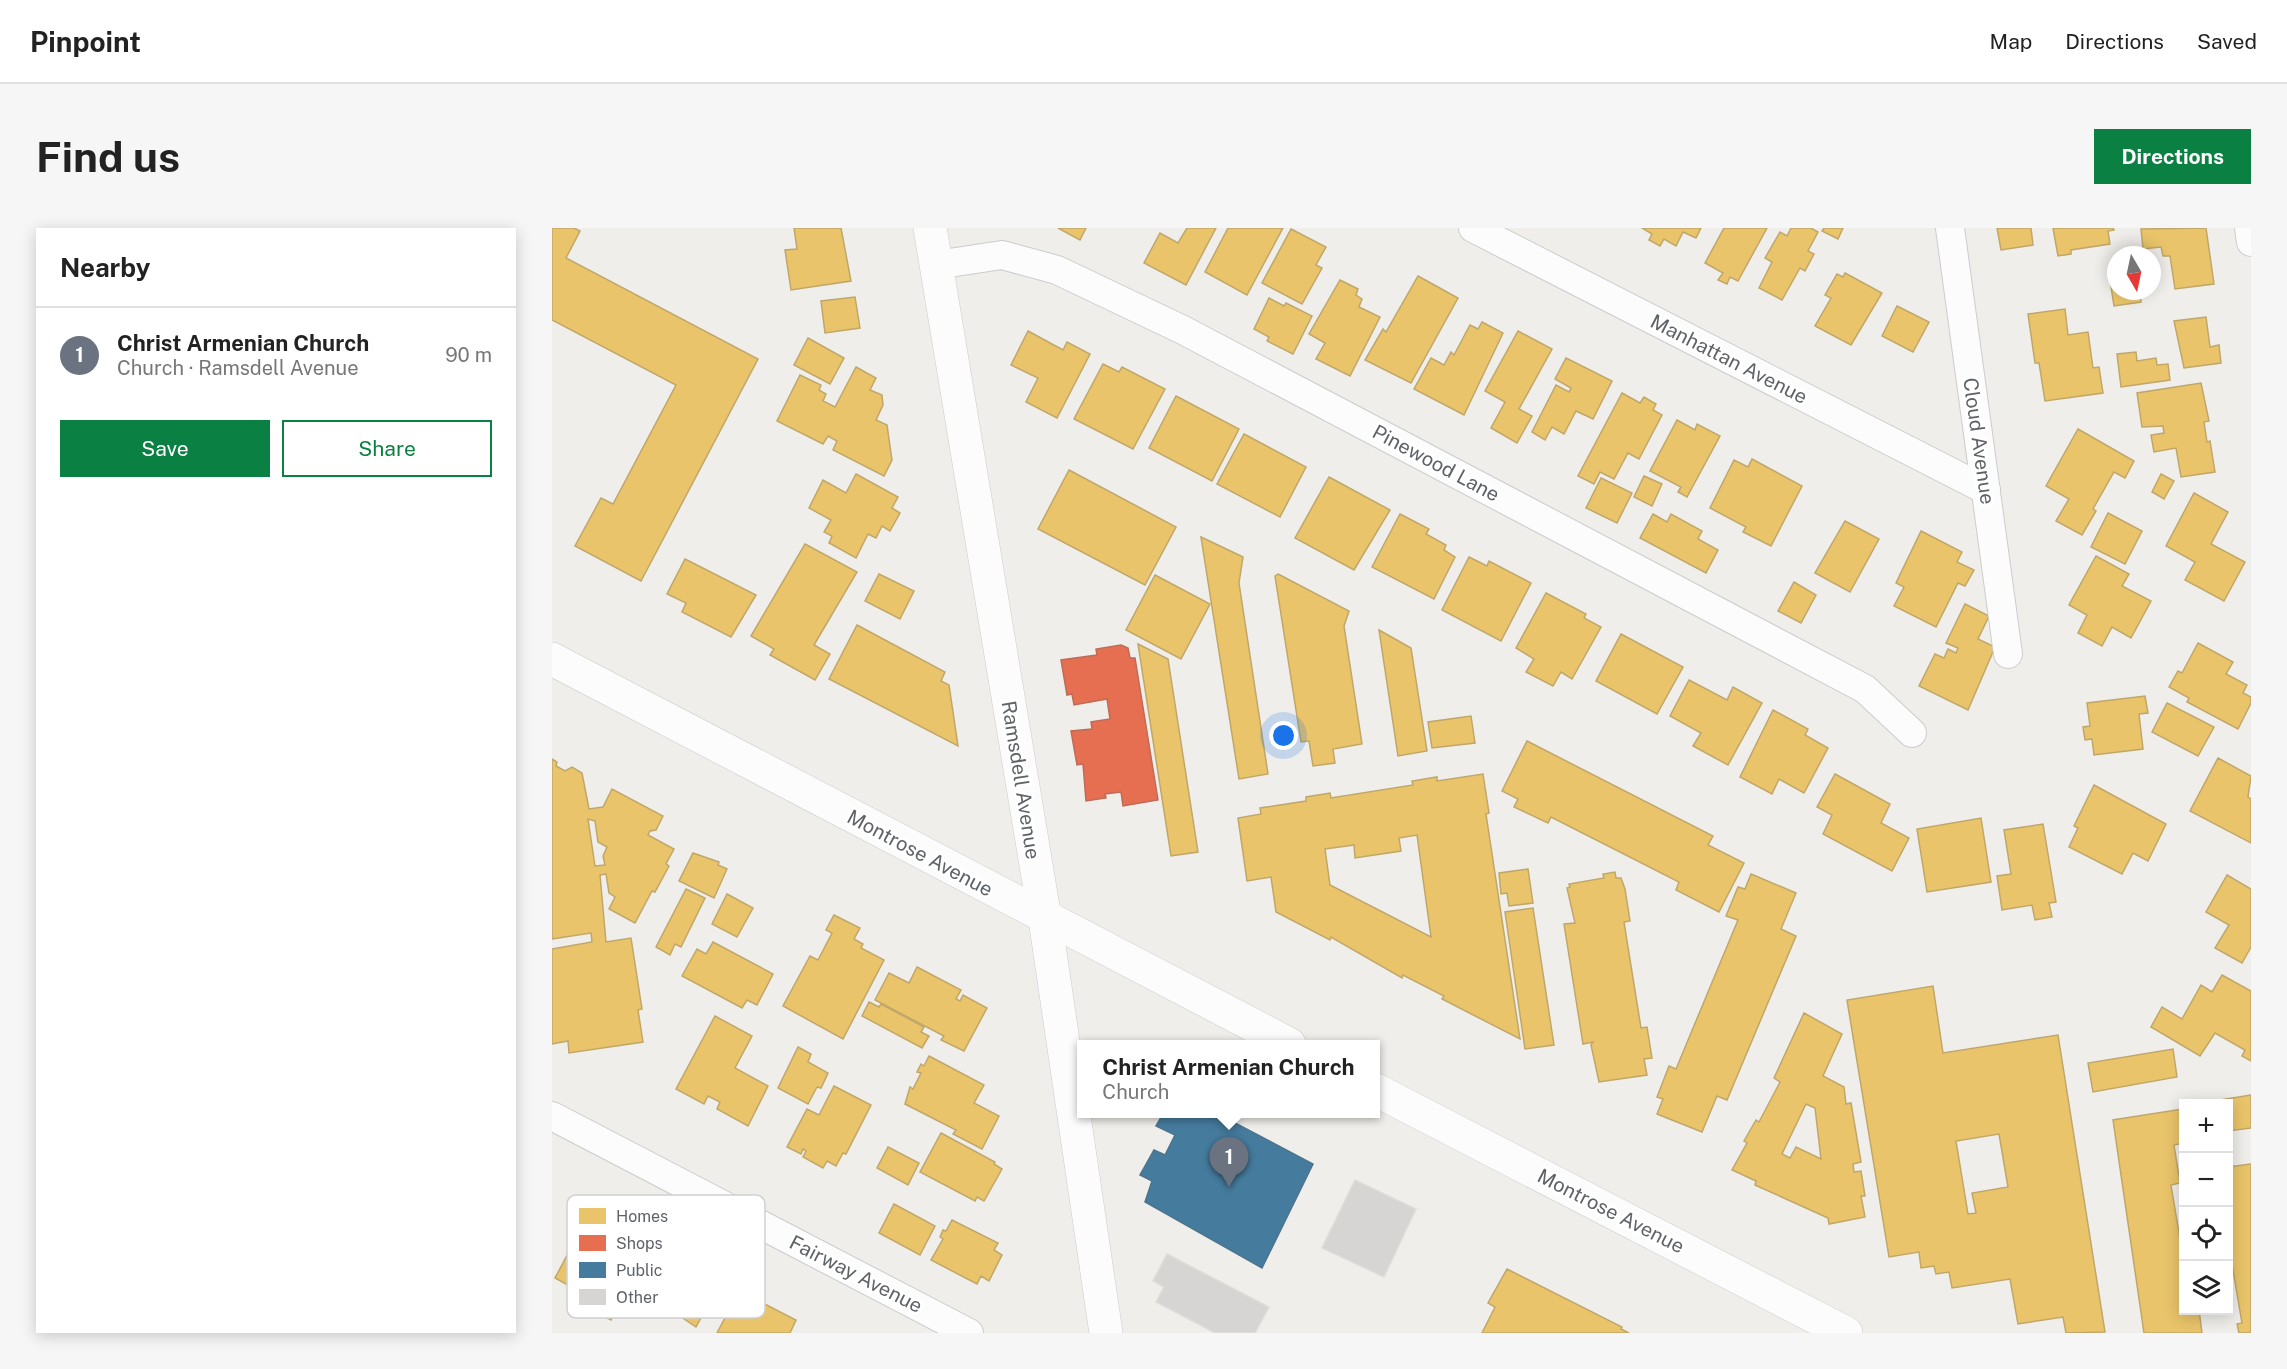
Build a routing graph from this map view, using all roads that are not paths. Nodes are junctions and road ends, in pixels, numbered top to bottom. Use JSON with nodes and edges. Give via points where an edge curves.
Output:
{"nodes":[{"id":1,"x":930,"y":228,"type":"edge"},
{"id":2,"x":1473,"y":228,"type":"edge"},
{"id":3,"x":1950,"y":228,"type":"edge"},
{"id":4,"x":2249,"y":228,"type":"edge"},
{"id":5,"x":2251,"y":242,"type":"edge"},
{"id":6,"x":936,"y":265,"type":"junction"},
{"id":7,"x":1986,"y":490,"type":"junction"},
{"id":8,"x":2008,"y":654,"type":"dead end"},
{"id":9,"x":552,"y":659,"type":"edge"},
{"id":10,"x":1912,"y":733,"type":"dead end"},
{"id":11,"x":1045,"y":919,"type":"junction"},
{"id":12,"x":1281,"y":1040,"type":"edge"},
{"id":13,"x":1380,"y":1092,"type":"edge"},
{"id":14,"x":552,"y":1116,"type":"edge"},
{"id":15,"x":704,"y":1195,"type":"edge"},
{"id":16,"x":765,"y":1227,"type":"edge"},
{"id":17,"x":969,"y":1333,"type":"edge"},
{"id":18,"x":1106,"y":1333,"type":"edge"},
{"id":19,"x":1846,"y":1333,"type":"edge"}],
"edges":[{"from":1,"to":6,"type":"street","name":"Ramsdell Avenue"},
{"from":2,"to":7,"type":"street","name":"Manhattan Avenue"},
{"from":3,"to":7,"type":"street","name":"Cloud Avenue"},
{"from":4,"to":5,"type":"street"},
{"from":6,"to":10,"type":"street","name":"Pinewood Lane","via":[[1002,255],[1057,270],[1172,325],[1865,689]]},
{"from":6,"to":11,"type":"street","name":"Ramsdell Avenue"},
{"from":7,"to":8,"type":"street","name":"Cloud Avenue"},
{"from":9,"to":11,"type":"street","name":"Montrose Avenue"},
{"from":11,"to":12,"type":"street","name":"Montrose Avenue"},
{"from":11,"to":18,"type":"street","name":"Ramsdell Avenue"},
{"from":13,"to":19,"type":"street","name":"Montrose Avenue"},
{"from":14,"to":15,"type":"street","name":"Fairway Avenue"},
{"from":16,"to":17,"type":"street","name":"Fairway Avenue"}]}
